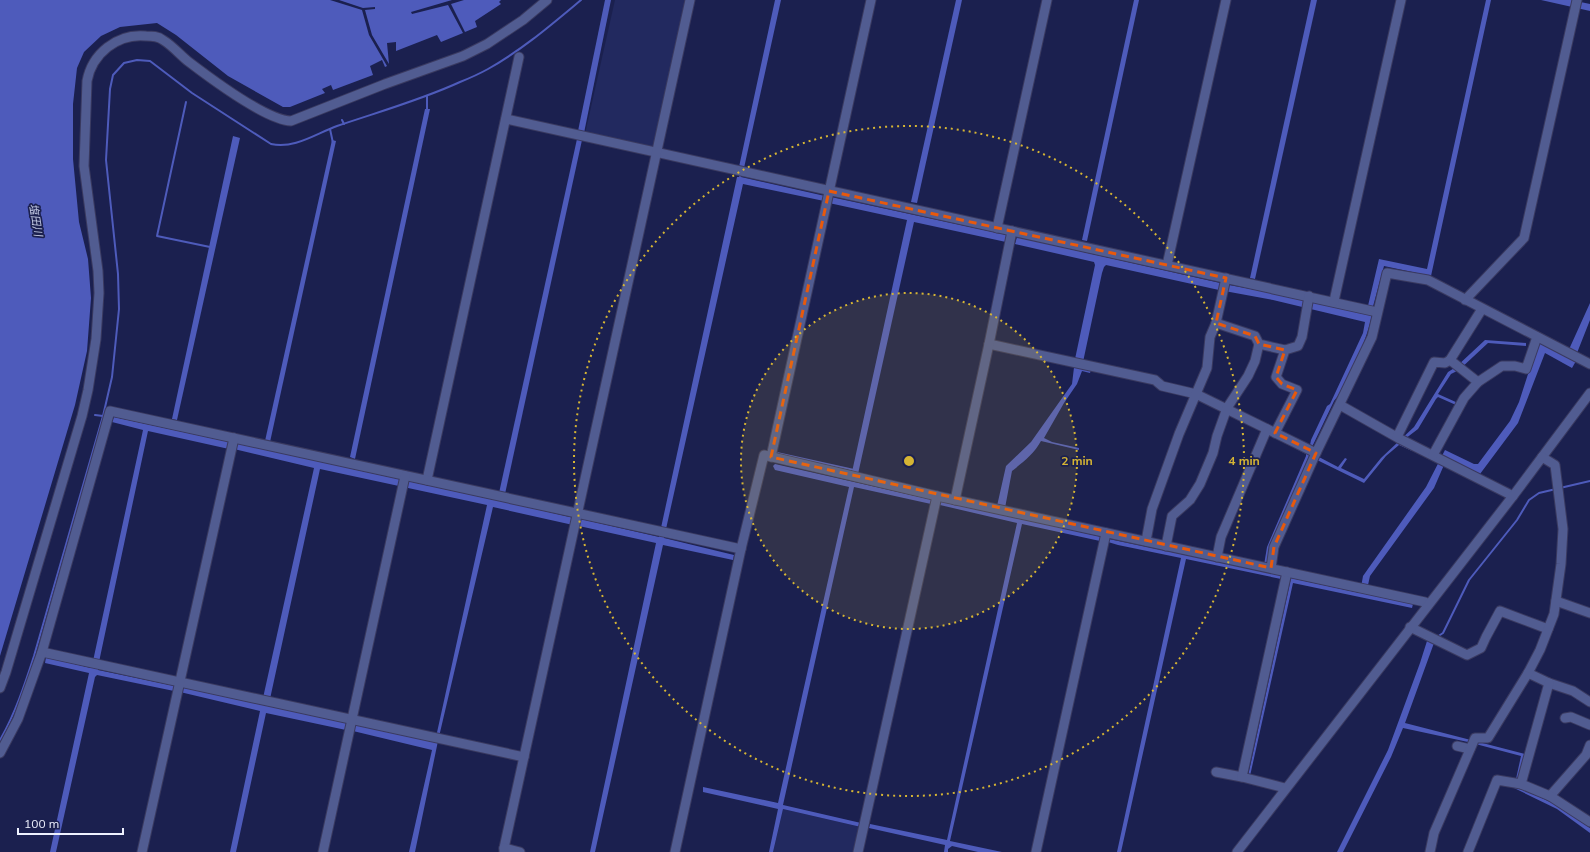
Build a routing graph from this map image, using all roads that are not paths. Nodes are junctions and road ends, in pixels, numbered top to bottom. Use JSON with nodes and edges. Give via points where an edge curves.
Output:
{"nodes":[{"id":1,"x":547,"y":0,"type":"edge"},
{"id":2,"x":690,"y":0,"type":"edge"},
{"id":3,"x":871,"y":0,"type":"edge"},
{"id":4,"x":1047,"y":0,"type":"edge"},
{"id":5,"x":1226,"y":0,"type":"edge"},
{"id":6,"x":1402,"y":0,"type":"edge"},
{"id":7,"x":1577,"y":0,"type":"edge"},
{"id":8,"x":519,"y":57,"type":"dead end"},
{"id":9,"x":506,"y":119,"type":"junction"},
{"id":10,"x":656,"y":152,"type":"junction"},
{"id":11,"x":828,"y":197,"type":"junction"},
{"id":12,"x":997,"y":228,"type":"junction"},
{"id":13,"x":1011,"y":236,"type":"junction"},
{"id":14,"x":1167,"y":265,"type":"junction"},
{"id":15,"x":1226,"y":280,"type":"junction"},
{"id":16,"x":1308,"y":296,"type":"junction"},
{"id":17,"x":1465,"y":300,"type":"junction"},
{"id":18,"x":1334,"y":301,"type":"junction"},
{"id":19,"x":1482,"y":309,"type":"junction"},
{"id":20,"x":1372,"y":310,"type":"junction"},
{"id":21,"x":1216,"y":323,"type":"junction"},
{"id":22,"x":1537,"y":337,"type":"junction"},
{"id":23,"x":989,"y":344,"type":"junction"},
{"id":24,"x":1259,"y":344,"type":"junction"},
{"id":25,"x":1285,"y":350,"type":"junction"},
{"id":26,"x":1590,"y":364,"type":"edge"},
{"id":27,"x":1456,"y":365,"type":"junction"},
{"id":28,"x":1478,"y":382,"type":"junction"},
{"id":29,"x":1590,"y":393,"type":"edge"},
{"id":30,"x":1196,"y":394,"type":"junction"},
{"id":31,"x":1340,"y":405,"type":"junction"},
{"id":32,"x":1227,"y":408,"type":"junction"},
{"id":33,"x":1271,"y":431,"type":"junction"},
{"id":34,"x":1400,"y":439,"type":"junction"},
{"id":35,"x":232,"y":443,"type":"junction"},
{"id":36,"x":1312,"y":451,"type":"junction"},
{"id":37,"x":771,"y":457,"type":"junction"},
{"id":38,"x":1542,"y":457,"type":"junction"},
{"id":39,"x":1440,"y":458,"type":"junction"},
{"id":40,"x":427,"y":480,"type":"junction"},
{"id":41,"x":404,"y":481,"type":"junction"},
{"id":42,"x":937,"y":496,"type":"junction"},
{"id":43,"x":1513,"y":496,"type":"junction"},
{"id":44,"x":955,"y":500,"type":"junction"},
{"id":45,"x":577,"y":519,"type":"junction"},
{"id":46,"x":1106,"y":532,"type":"junction"},
{"id":47,"x":1146,"y":542,"type":"junction"},
{"id":48,"x":1166,"y":546,"type":"junction"},
{"id":49,"x":741,"y":549,"type":"junction"},
{"id":50,"x":1217,"y":557,"type":"junction"},
{"id":51,"x":1271,"y":568,"type":"junction"},
{"id":52,"x":1287,"y":572,"type":"junction"},
{"id":53,"x":1556,"y":601,"type":"junction"},
{"id":54,"x":1428,"y":604,"type":"junction"},
{"id":55,"x":1590,"y":613,"type":"edge"},
{"id":56,"x":1410,"y":627,"type":"junction"},
{"id":57,"x":1548,"y":629,"type":"junction"},
{"id":58,"x":42,"y":652,"type":"junction"},
{"id":59,"x":1528,"y":674,"type":"junction"},
{"id":60,"x":1550,"y":683,"type":"junction"},
{"id":61,"x":179,"y":687,"type":"junction"},
{"id":62,"x":0,"y":688,"type":"edge"},
{"id":63,"x":1590,"y":702,"type":"edge"},
{"id":64,"x":1565,"y":718,"type":"dead end"},
{"id":65,"x":351,"y":725,"type":"junction"},
{"id":66,"x":1590,"y":725,"type":"edge"},
{"id":67,"x":1472,"y":744,"type":"junction"},
{"id":68,"x":1590,"y":745,"type":"edge"},
{"id":69,"x":1457,"y":746,"type":"dead end"},
{"id":70,"x":0,"y":753,"type":"edge"},
{"id":71,"x":524,"y":756,"type":"junction"},
{"id":72,"x":1216,"y":772,"type":"dead end"},
{"id":73,"x":1242,"y":777,"type":"junction"},
{"id":74,"x":1518,"y":784,"type":"junction"},
{"id":75,"x":1286,"y":788,"type":"junction"},
{"id":76,"x":1550,"y":796,"type":"junction"},
{"id":77,"x":1590,"y":822,"type":"edge"},
{"id":78,"x":504,"y":850,"type":"edge"},
{"id":79,"x":142,"y":852,"type":"edge"},
{"id":80,"x":323,"y":852,"type":"edge"},
{"id":81,"x":520,"y":852,"type":"edge"},
{"id":82,"x":675,"y":852,"type":"edge"},
{"id":83,"x":858,"y":852,"type":"edge"},
{"id":84,"x":1036,"y":852,"type":"edge"},
{"id":85,"x":1237,"y":852,"type":"edge"},
{"id":86,"x":1430,"y":852,"type":"edge"},
{"id":87,"x":1468,"y":852,"type":"edge"}],
"edges":[{"from":1,"to":62,"type":"street","via":[[523,20],[487,44],[463,56],[291,121],[277,118],[227,90],[156,36],[130,36],[102,51],[88,73],[84,166],[99,293],[92,367],[82,416]]},
{"from":2,"to":10,"type":"street"},
{"from":3,"to":11,"type":"street"},
{"from":4,"to":12,"type":"street"},
{"from":5,"to":14,"type":"street"},
{"from":6,"to":18,"type":"street"},
{"from":7,"to":17,"type":"street","via":[[1524,238]]},
{"from":8,"to":9,"type":"street"},
{"from":9,"to":10,"type":"street"},
{"from":9,"to":40,"type":"street"},
{"from":10,"to":11,"type":"street","via":[[741,171]]},
{"from":10,"to":45,"type":"street"},
{"from":11,"to":12,"type":"street","via":[[913,209]]},
{"from":11,"to":37,"type":"street"},
{"from":12,"to":13,"type":"street"},
{"from":13,"to":14,"type":"street","via":[[1083,246]]},
{"from":13,"to":23,"type":"street"},
{"from":14,"to":15,"type":"street"},
{"from":15,"to":16,"type":"street"},
{"from":15,"to":21,"type":"street"},
{"from":16,"to":18,"type":"street"},
{"from":16,"to":25,"type":"street","via":[[1302,337],[1298,346]]},
{"from":17,"to":19,"type":"street"},
{"from":17,"to":20,"type":"street","via":[[1428,280],[1387,273]]},
{"from":18,"to":20,"type":"street"},
{"from":19,"to":22,"type":"street"},
{"from":19,"to":27,"type":"street"},
{"from":20,"to":31,"type":"street","via":[[1372,337]]},
{"from":21,"to":24,"type":"street","via":[[1255,336]]},
{"from":21,"to":30,"type":"street","via":[[1210,337],[1207,368]]},
{"from":22,"to":26,"type":"street"},
{"from":22,"to":28,"type":"street","via":[[1526,369],[1502,366]]},
{"from":23,"to":30,"type":"street","via":[[1155,380],[1162,386]]},
{"from":23,"to":44,"type":"street"},
{"from":24,"to":25,"type":"street"},
{"from":24,"to":32,"type":"street","via":[[1256,361]]},
{"from":25,"to":33,"type":"street","via":[[1276,377],[1282,384],[1297,390]]},
{"from":27,"to":28,"type":"street"},
{"from":27,"to":34,"type":"street","via":[[1434,362]]},
{"from":28,"to":39,"type":"street","via":[[1464,398]]},
{"from":29,"to":38,"type":"street"},
{"from":30,"to":32,"type":"street"},
{"from":30,"to":47,"type":"street","via":[[1178,434],[1152,509]]},
{"from":31,"to":34,"type":"street"},
{"from":31,"to":36,"type":"street"},
{"from":32,"to":33,"type":"street"},
{"from":32,"to":48,"type":"street","via":[[1200,484],[1190,500],[1172,516]]},
{"from":33,"to":36,"type":"street"},
{"from":33,"to":50,"type":"street","via":[[1221,537]]},
{"from":34,"to":39,"type":"street"},
{"from":35,"to":41,"type":"street","via":[[267,445],[351,464]]},
{"from":35,"to":58,"type":"street","via":[[174,425],[110,411]]},
{"from":35,"to":61,"type":"street"},
{"from":36,"to":51,"type":"street","via":[[1274,547]]},
{"from":37,"to":42,"type":"street"},
{"from":37,"to":49,"type":"street","via":[[764,455]]},
{"from":38,"to":43,"type":"street"},
{"from":38,"to":53,"type":"street","via":[[1555,465],[1563,529]]},
{"from":39,"to":43,"type":"street"},
{"from":40,"to":41,"type":"street"},
{"from":40,"to":45,"type":"street","via":[[502,497]]},
{"from":41,"to":65,"type":"street"},
{"from":42,"to":44,"type":"street"},
{"from":42,"to":83,"type":"street"},
{"from":43,"to":54,"type":"street"},
{"from":44,"to":46,"type":"street"},
{"from":45,"to":49,"type":"street","via":[[659,531]]},
{"from":45,"to":71,"type":"street"},
{"from":46,"to":47,"type":"street"},
{"from":46,"to":84,"type":"street"},
{"from":47,"to":48,"type":"street"},
{"from":48,"to":50,"type":"street"},
{"from":49,"to":82,"type":"street"},
{"from":50,"to":51,"type":"street"},
{"from":51,"to":52,"type":"street"},
{"from":52,"to":54,"type":"street"},
{"from":52,"to":73,"type":"street"},
{"from":53,"to":55,"type":"street"},
{"from":53,"to":57,"type":"street"},
{"from":54,"to":56,"type":"street"},
{"from":56,"to":57,"type":"street","via":[[1467,655],[1481,648],[1500,612]]},
{"from":56,"to":75,"type":"street"},
{"from":57,"to":59,"type":"street"},
{"from":58,"to":61,"type":"street"},
{"from":58,"to":70,"type":"street","via":[[18,719]]},
{"from":59,"to":60,"type":"street"},
{"from":59,"to":67,"type":"street","via":[[1488,738]]},
{"from":60,"to":63,"type":"street","via":[[1573,691]]},
{"from":60,"to":74,"type":"street"},
{"from":61,"to":65,"type":"street","via":[[266,700]]},
{"from":61,"to":79,"type":"street"},
{"from":64,"to":66,"type":"street","via":[[1571,717]]},
{"from":65,"to":71,"type":"street","via":[[437,738]]},
{"from":65,"to":80,"type":"street"},
{"from":67,"to":69,"type":"street"},
{"from":67,"to":86,"type":"street","via":[[1434,833]]},
{"from":68,"to":76,"type":"street","via":[[1586,755]]},
{"from":71,"to":78,"type":"street"},
{"from":72,"to":73,"type":"street"},
{"from":73,"to":75,"type":"street"},
{"from":74,"to":76,"type":"street"},
{"from":74,"to":87,"type":"street","via":[[1497,780]]},
{"from":75,"to":85,"type":"street"},
{"from":76,"to":77,"type":"street"},
{"from":78,"to":81,"type":"street"}]}
